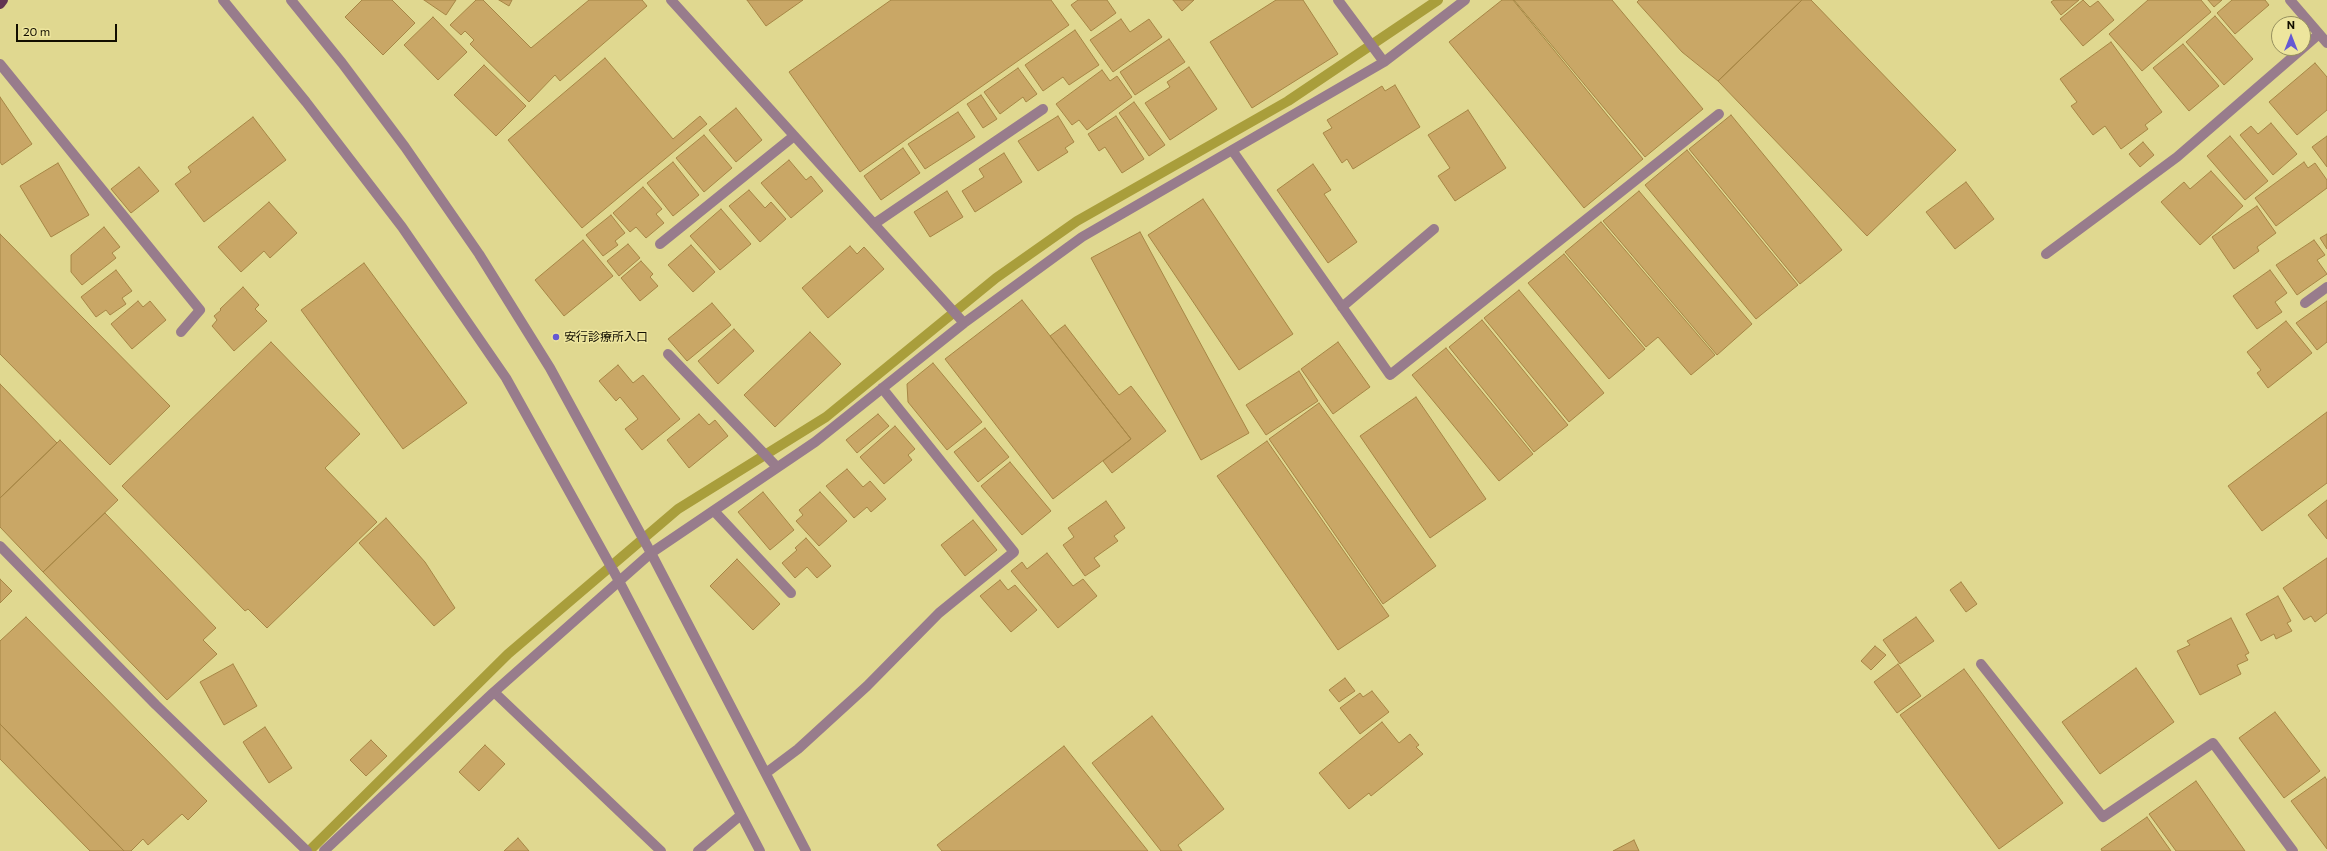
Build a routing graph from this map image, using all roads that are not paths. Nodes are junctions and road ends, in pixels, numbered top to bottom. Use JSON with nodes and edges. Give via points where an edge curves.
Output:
{"nodes":[{"id":1,"x":3,"y":0,"type":"edge"},
{"id":2,"x":223,"y":0,"type":"edge"},
{"id":3,"x":291,"y":0,"type":"edge"},
{"id":4,"x":671,"y":0,"type":"edge"},
{"id":5,"x":1338,"y":0,"type":"edge"},
{"id":6,"x":1465,"y":0,"type":"edge"},
{"id":7,"x":2290,"y":0,"type":"edge"},
{"id":8,"x":0,"y":4,"type":"edge"},
{"id":9,"x":2319,"y":34,"type":"junction"},
{"id":10,"x":2311,"y":41,"type":"edge"},
{"id":11,"x":2327,"y":43,"type":"edge"},
{"id":12,"x":2294,"y":56,"type":"edge"},
{"id":13,"x":1384,"y":62,"type":"junction"},
{"id":14,"x":0,"y":64,"type":"edge"},
{"id":15,"x":1043,"y":109,"type":"dead end"},
{"id":16,"x":1719,"y":114,"type":"dead end"},
{"id":17,"x":794,"y":136,"type":"junction"},
{"id":18,"x":1232,"y":150,"type":"junction"},
{"id":19,"x":874,"y":224,"type":"junction"},
{"id":20,"x":1434,"y":229,"type":"dead end"},
{"id":21,"x":660,"y":244,"type":"dead end"},
{"id":22,"x":2046,"y":254,"type":"dead end"},
{"id":23,"x":2327,"y":287,"type":"edge"},
{"id":24,"x":2305,"y":303,"type":"dead end"},
{"id":25,"x":1342,"y":308,"type":"junction"},
{"id":26,"x":964,"y":323,"type":"junction"},
{"id":27,"x":181,"y":332,"type":"dead end"},
{"id":28,"x":668,"y":354,"type":"dead end"},
{"id":29,"x":882,"y":388,"type":"junction"},
{"id":30,"x":777,"y":467,"type":"junction"},
{"id":31,"x":714,"y":511,"type":"junction"},
{"id":32,"x":0,"y":546,"type":"edge"},
{"id":33,"x":651,"y":553,"type":"junction"},
{"id":34,"x":619,"y":581,"type":"junction"},
{"id":35,"x":791,"y":592,"type":"dead end"},
{"id":36,"x":1981,"y":664,"type":"dead end"},
{"id":37,"x":494,"y":692,"type":"junction"},
{"id":38,"x":766,"y":773,"type":"junction"},
{"id":39,"x":741,"y":815,"type":"junction"},
{"id":40,"x":307,"y":851,"type":"edge"},
{"id":41,"x":324,"y":851,"type":"edge"},
{"id":42,"x":661,"y":851,"type":"edge"},
{"id":43,"x":698,"y":851,"type":"edge"},
{"id":44,"x":760,"y":851,"type":"edge"},
{"id":45,"x":806,"y":851,"type":"edge"},
{"id":46,"x":2292,"y":851,"type":"edge"}],
"edges":[{"from":1,"to":8,"type":"main road"},
{"from":2,"to":34,"type":"street","via":[[306,102],[402,227],[506,378]]},
{"from":3,"to":33,"type":"street","via":[[405,147],[479,254],[550,368]]},
{"from":4,"to":17,"type":"street"},
{"from":5,"to":13,"type":"street"},
{"from":6,"to":13,"type":"street"},
{"from":7,"to":9,"type":"street"},
{"from":9,"to":10,"type":"street"},
{"from":9,"to":11,"type":"street"},
{"from":12,"to":22,"type":"street","via":[[2177,157]]},
{"from":13,"to":18,"type":"street"},
{"from":14,"to":27,"type":"street","via":[[200,310]]},
{"from":15,"to":19,"type":"street"},
{"from":16,"to":25,"type":"street","via":[[1390,375]]},
{"from":17,"to":19,"type":"street"},
{"from":17,"to":21,"type":"street"},
{"from":18,"to":25,"type":"street"},
{"from":18,"to":26,"type":"street","via":[[1082,237]]},
{"from":19,"to":26,"type":"street"},
{"from":20,"to":25,"type":"street"},
{"from":23,"to":24,"type":"street"},
{"from":26,"to":29,"type":"street"},
{"from":28,"to":30,"type":"street"},
{"from":29,"to":30,"type":"street","via":[[814,442]]},
{"from":29,"to":38,"type":"street","via":[[1014,552],[939,613],[798,749]]},
{"from":30,"to":31,"type":"street"},
{"from":31,"to":33,"type":"street"},
{"from":31,"to":35,"type":"street"},
{"from":32,"to":40,"type":"street","via":[[156,705]]},
{"from":33,"to":34,"type":"street"},
{"from":33,"to":38,"type":"street"},
{"from":34,"to":37,"type":"street"},
{"from":34,"to":39,"type":"street"},
{"from":36,"to":46,"type":"street","via":[[2103,817],[2213,743]]},
{"from":37,"to":41,"type":"street"},
{"from":37,"to":42,"type":"street"},
{"from":38,"to":45,"type":"street"},
{"from":39,"to":43,"type":"street"},
{"from":39,"to":44,"type":"street"}]}
